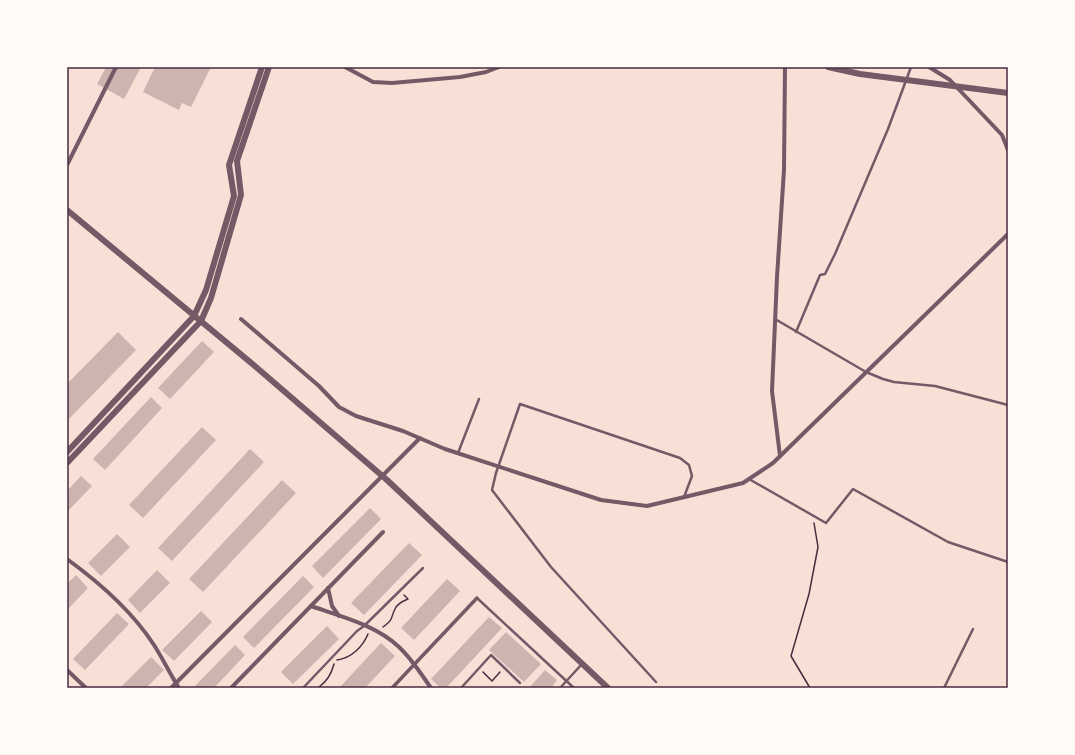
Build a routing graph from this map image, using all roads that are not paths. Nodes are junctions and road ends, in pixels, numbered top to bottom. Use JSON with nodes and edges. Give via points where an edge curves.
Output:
{"nodes":[{"id":1,"x":116,"y":67,"type":"edge"},
{"id":2,"x":262,"y":67,"type":"edge"},
{"id":3,"x":269,"y":67,"type":"edge"},
{"id":4,"x":345,"y":67,"type":"edge"},
{"id":5,"x":500,"y":67,"type":"edge"},
{"id":6,"x":785,"y":67,"type":"edge"},
{"id":7,"x":828,"y":67,"type":"edge"},
{"id":8,"x":911,"y":67,"type":"edge"},
{"id":9,"x":929,"y":67,"type":"edge"},
{"id":10,"x":906,"y":80,"type":"junction"},
{"id":11,"x":956,"y":86,"type":"junction"},
{"id":12,"x":1008,"y":93,"type":"edge"},
{"id":13,"x":1008,"y":150,"type":"edge"},
{"id":14,"x":67,"y":165,"type":"edge"},
{"id":15,"x":67,"y":210,"type":"edge"},
{"id":16,"x":1008,"y":234,"type":"edge"},
{"id":17,"x":194,"y":316,"type":"junction"},
{"id":18,"x":241,"y":319,"type":"dead end"},
{"id":19,"x":775,"y":320,"type":"junction"},
{"id":20,"x":201,"y":321,"type":"junction"},
{"id":21,"x":796,"y":332,"type":"junction"},
{"id":22,"x":866,"y":372,"type":"junction"},
{"id":23,"x":479,"y":399,"type":"dead end"},
{"id":24,"x":1008,"y":405,"type":"edge"},
{"id":25,"x":420,"y":438,"type":"junction"},
{"id":26,"x":67,"y":452,"type":"edge"},
{"id":27,"x":458,"y":453,"type":"junction"},
{"id":28,"x":780,"y":456,"type":"junction"},
{"id":29,"x":67,"y":463,"type":"edge"},
{"id":30,"x":498,"y":466,"type":"junction"},
{"id":31,"x":381,"y":476,"type":"junction"},
{"id":32,"x":749,"y":479,"type":"junction"},
{"id":33,"x":684,"y":497,"type":"junction"},
{"id":34,"x":383,"y":532,"type":"dead end"},
{"id":35,"x":67,"y":559,"type":"edge"},
{"id":36,"x":1008,"y":562,"type":"edge"},
{"id":37,"x":423,"y":568,"type":"dead end"},
{"id":38,"x":328,"y":588,"type":"junction"},
{"id":39,"x":477,"y":598,"type":"joint"},
{"id":40,"x":311,"y":606,"type":"junction"},
{"id":41,"x":339,"y":616,"type":"junction"},
{"id":42,"x":364,"y":626,"type":"junction"},
{"id":43,"x":973,"y":629,"type":"dead end"},
{"id":44,"x":414,"y":664,"type":"junction"},
{"id":45,"x":582,"y":664,"type":"junction"},
{"id":46,"x":67,"y":670,"type":"edge"},
{"id":47,"x":567,"y":681,"type":"junction"},
{"id":48,"x":656,"y":682,"type":"dead end"},
{"id":49,"x":176,"y":683,"type":"junction"},
{"id":50,"x":520,"y":683,"type":"dead end"},
{"id":51,"x":86,"y":688,"type":"edge"},
{"id":52,"x":171,"y":688,"type":"edge"},
{"id":53,"x":179,"y":688,"type":"edge"},
{"id":54,"x":231,"y":688,"type":"edge"},
{"id":55,"x":303,"y":688,"type":"edge"},
{"id":56,"x":392,"y":688,"type":"edge"},
{"id":57,"x":431,"y":688,"type":"edge"},
{"id":58,"x":461,"y":688,"type":"edge"},
{"id":59,"x":560,"y":688,"type":"edge"},
{"id":60,"x":574,"y":688,"type":"edge"},
{"id":61,"x":608,"y":688,"type":"edge"},
{"id":62,"x":944,"y":688,"type":"edge"}],
"edges":[{"from":1,"to":14,"type":"street"},
{"from":2,"to":17,"type":"street","via":[[229,165],[234,196],[206,290]]},
{"from":3,"to":20,"type":"street","via":[[237,161],[241,194],[211,298]]},
{"from":4,"to":5,"type":"street","via":[[373,82],[392,83],[460,77]]},
{"from":6,"to":19,"type":"street","via":[[784,170]]},
{"from":7,"to":10,"type":"street"},
{"from":8,"to":10,"type":"lane"},
{"from":9,"to":11,"type":"street"},
{"from":10,"to":11,"type":"street"},
{"from":10,"to":21,"type":"lane","via":[[835,254],[825,274],[820,275]]},
{"from":11,"to":12,"type":"street"},
{"from":11,"to":13,"type":"street","via":[[1002,135]]},
{"from":15,"to":17,"type":"street"},
{"from":16,"to":22,"type":"street"},
{"from":17,"to":20,"type":"street"},
{"from":17,"to":26,"type":"street"},
{"from":18,"to":25,"type":"street","via":[[319,386],[339,407],[356,416]]},
{"from":19,"to":21,"type":"lane"},
{"from":19,"to":28,"type":"street","via":[[772,391]]},
{"from":20,"to":29,"type":"street"},
{"from":20,"to":31,"type":"street"},
{"from":21,"to":22,"type":"lane"},
{"from":22,"to":24,"type":"lane","via":[[894,382],[935,386]]},
{"from":22,"to":28,"type":"street"},
{"from":23,"to":27,"type":"lane"},
{"from":25,"to":27,"type":"street"},
{"from":25,"to":31,"type":"street"},
{"from":27,"to":30,"type":"street"},
{"from":28,"to":32,"type":"street"},
{"from":30,"to":33,"type":"street","via":[[601,500],[647,506]]},
{"from":30,"to":33,"type":"lane","via":[[520,404],[680,458],[689,465],[692,476]]},
{"from":30,"to":48,"type":"lane","via":[[492,490],[551,568]]},
{"from":31,"to":45,"type":"street"},
{"from":31,"to":49,"type":"street"},
{"from":32,"to":33,"type":"street","via":[[743,483]]},
{"from":32,"to":36,"type":"lane","via":[[826,523],[852,489],[948,542]]},
{"from":34,"to":38,"type":"street"},
{"from":35,"to":49,"type":"street","via":[[122,604],[154,645]]},
{"from":37,"to":42,"type":"lane"},
{"from":38,"to":40,"type":"street"},
{"from":38,"to":41,"type":"street","via":[[332,606]]},
{"from":39,"to":44,"type":"street"},
{"from":39,"to":47,"type":"lane"},
{"from":40,"to":41,"type":"street"},
{"from":40,"to":54,"type":"street"},
{"from":41,"to":42,"type":"street"},
{"from":42,"to":44,"type":"street","via":[[398,646]]},
{"from":42,"to":55,"type":"lane"},
{"from":43,"to":62,"type":"lane"},
{"from":44,"to":56,"type":"street"},
{"from":44,"to":57,"type":"street"},
{"from":45,"to":47,"type":"lane"},
{"from":45,"to":61,"type":"street"},
{"from":46,"to":51,"type":"street"},
{"from":47,"to":59,"type":"lane"},
{"from":47,"to":60,"type":"lane"},
{"from":49,"to":52,"type":"street"},
{"from":49,"to":53,"type":"street"},
{"from":50,"to":58,"type":"lane","via":[[491,655]]}]}
